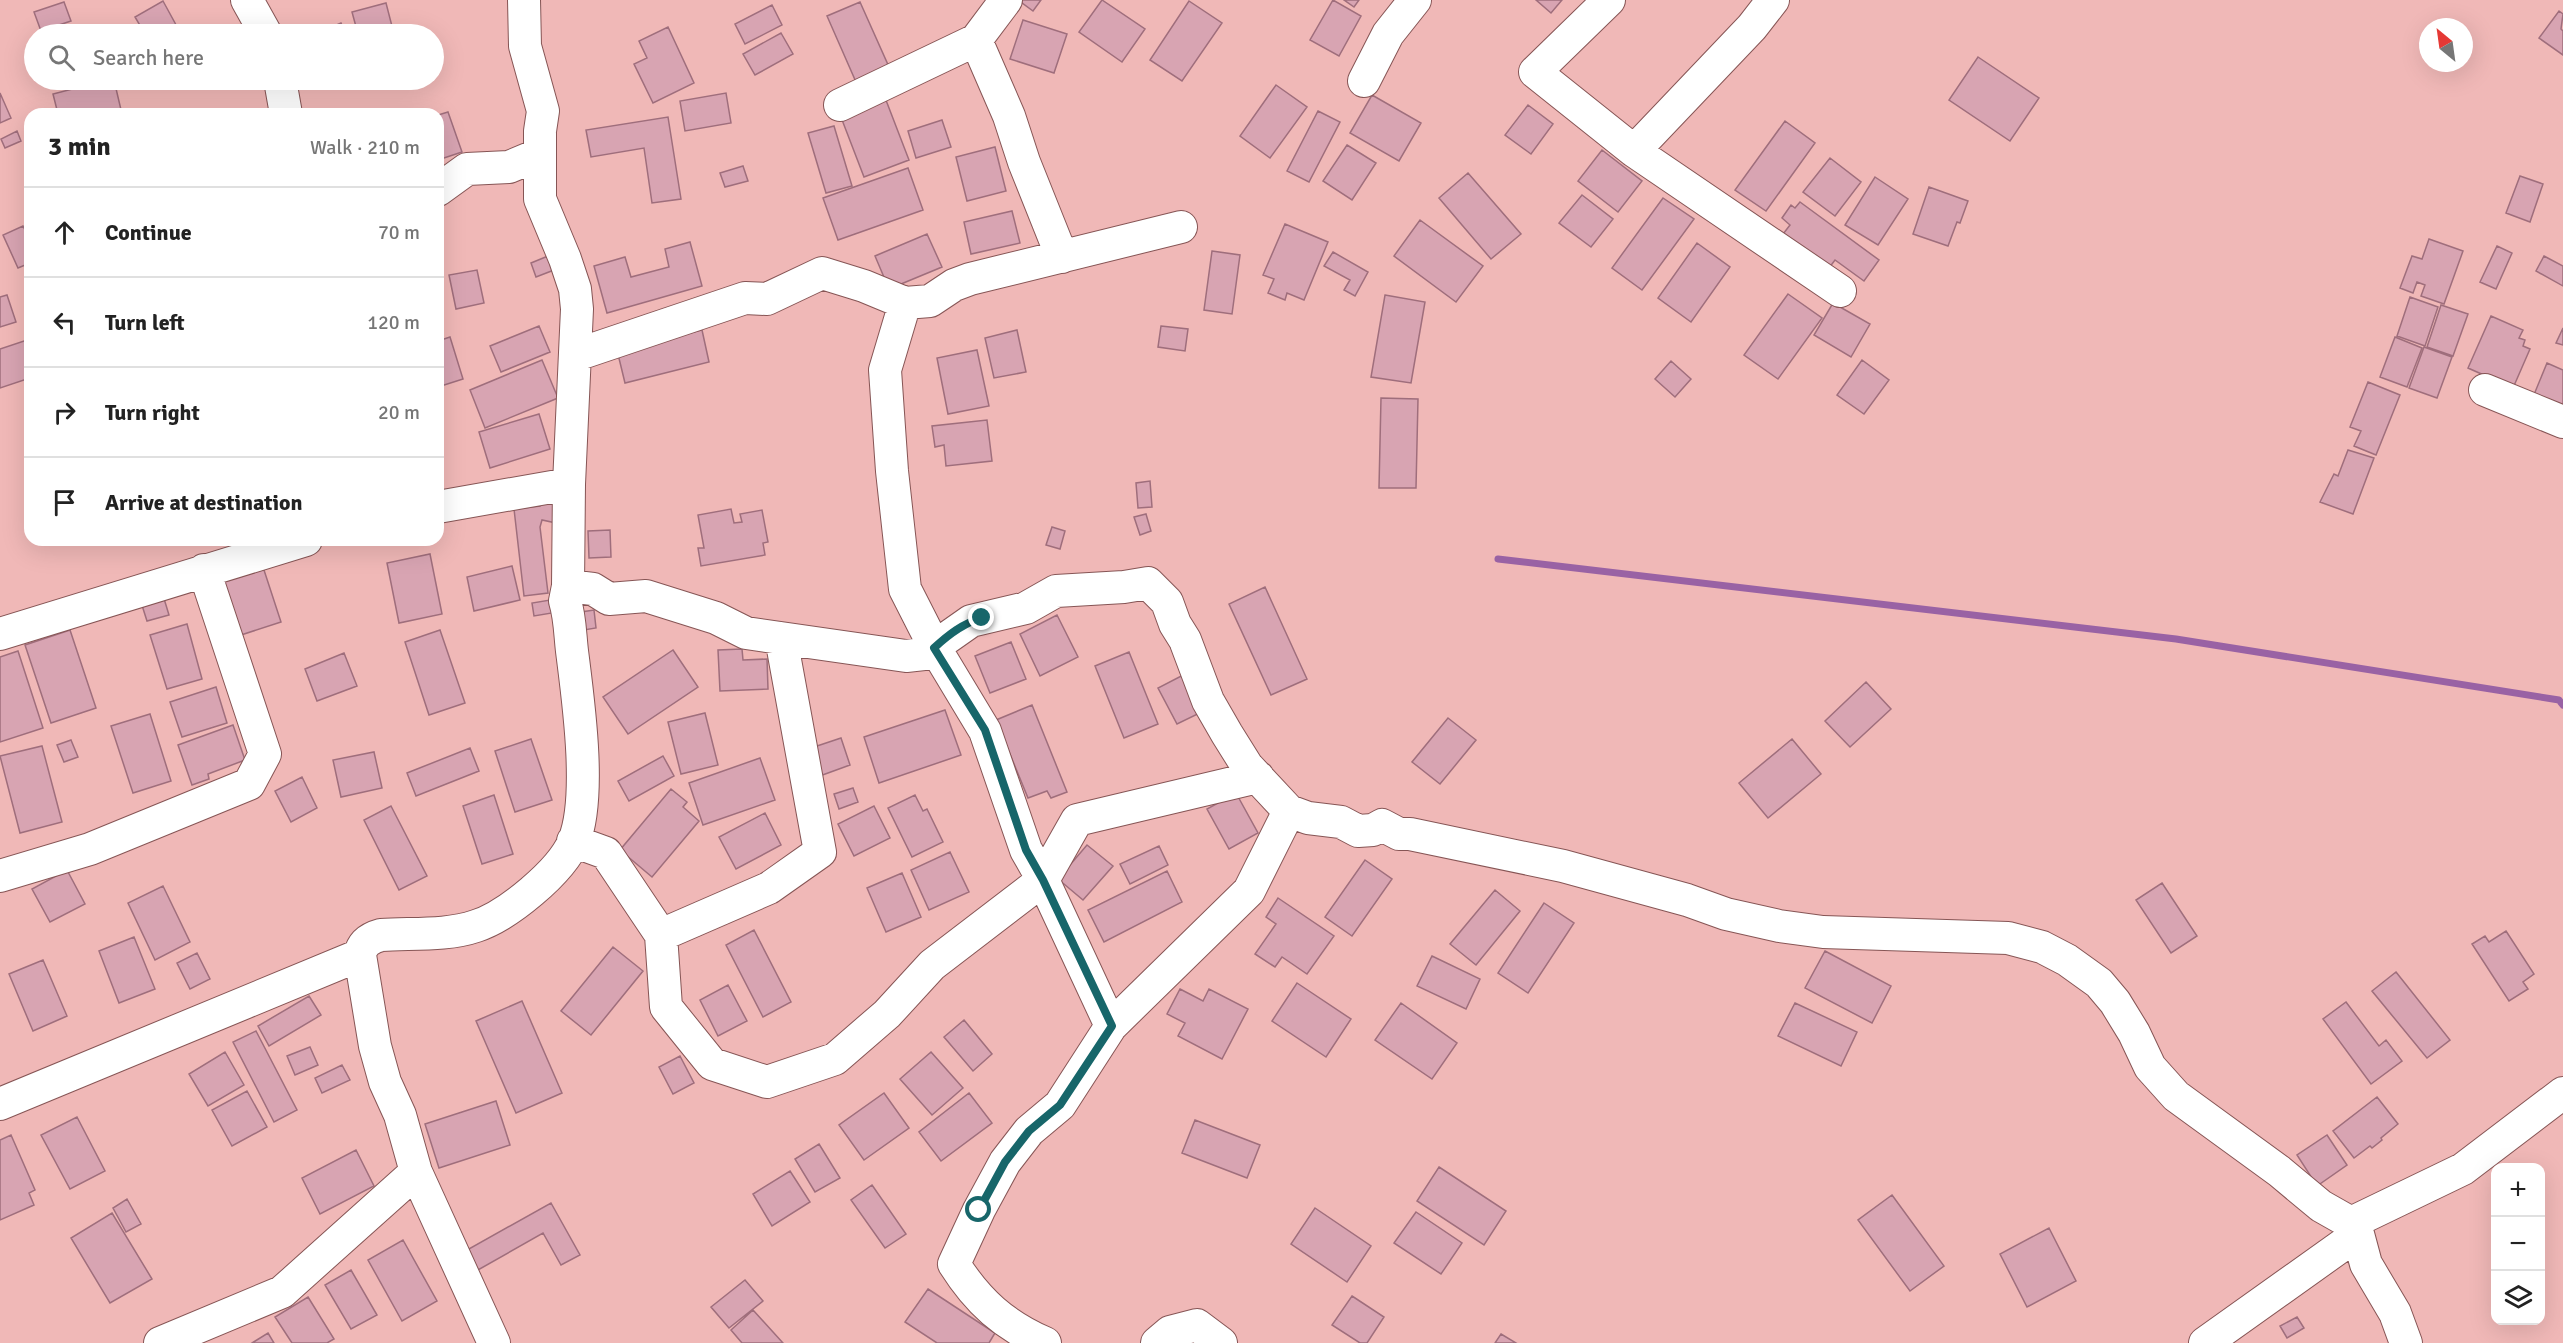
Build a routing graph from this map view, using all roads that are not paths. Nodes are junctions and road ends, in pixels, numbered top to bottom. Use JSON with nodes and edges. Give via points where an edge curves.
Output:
{"nodes":[{"id":1,"x":247,"y":0,"type":"edge"},
{"id":2,"x":524,"y":0,"type":"edge"},
{"id":3,"x":1006,"y":0,"type":"edge"},
{"id":4,"x":1415,"y":0,"type":"edge"},
{"id":5,"x":1609,"y":0,"type":"edge"},
{"id":6,"x":1773,"y":0,"type":"edge"},
{"id":7,"x":260,"y":24,"type":"edge"},
{"id":8,"x":976,"y":40,"type":"junction"},
{"id":9,"x":1364,"y":81,"type":"dead end"},
{"id":10,"x":282,"y":90,"type":"edge"},
{"id":11,"x":840,"y":105,"type":"dead end"},
{"id":12,"x":285,"y":108,"type":"edge"},
{"id":13,"x":1634,"y":151,"type":"junction"},
{"id":14,"x":540,"y":154,"type":"junction"},
{"id":15,"x":444,"y":186,"type":"edge"},
{"id":16,"x":1181,"y":227,"type":"dead end"},
{"id":17,"x":1062,"y":257,"type":"junction"},
{"id":18,"x":1840,"y":291,"type":"dead end"},
{"id":19,"x":905,"y":303,"type":"junction"},
{"id":20,"x":576,"y":355,"type":"junction"},
{"id":21,"x":2485,"y":390,"type":"dead end"},
{"id":22,"x":2563,"y":422,"type":"edge"},
{"id":23,"x":568,"y":484,"type":"junction"},
{"id":24,"x":444,"y":506,"type":"edge"},
{"id":25,"x":286,"y":546,"type":"edge"},
{"id":26,"x":204,"y":570,"type":"junction"},
{"id":27,"x":568,"y":586,"type":"junction"},
{"id":28,"x":1,"y":630,"type":"edge"},
{"id":29,"x":781,"y":638,"type":"junction"},
{"id":30,"x":934,"y":648,"type":"junction"},
{"id":31,"x":1258,"y":777,"type":"junction"},
{"id":32,"x":1289,"y":811,"type":"junction"},
{"id":33,"x":573,"y":841,"type":"junction"},
{"id":34,"x":0,"y":876,"type":"edge"},
{"id":35,"x":1043,"y":880,"type":"junction"},
{"id":36,"x":661,"y":934,"type":"junction"},
{"id":37,"x":360,"y":955,"type":"junction"},
{"id":38,"x":1112,"y":1026,"type":"junction"},
{"id":39,"x":2563,"y":1093,"type":"edge"},
{"id":40,"x":0,"y":1104,"type":"edge"},
{"id":41,"x":416,"y":1172,"type":"junction"},
{"id":42,"x":2354,"y":1228,"type":"junction"},
{"id":43,"x":160,"y":1343,"type":"edge"},
{"id":44,"x":494,"y":1343,"type":"edge"},
{"id":45,"x":1045,"y":1343,"type":"edge"},
{"id":46,"x":1157,"y":1343,"type":"edge"},
{"id":47,"x":1221,"y":1343,"type":"edge"},
{"id":48,"x":2205,"y":1343,"type":"edge"},
{"id":49,"x":2406,"y":1343,"type":"edge"}],
"edges":[{"from":1,"to":7,"type":"street"},
{"from":2,"to":14,"type":"street","via":[[525,46],[543,111]]},
{"from":3,"to":8,"type":"street"},
{"from":4,"to":9,"type":"street","via":[[1388,34]]},
{"from":5,"to":13,"type":"street","via":[[1535,72]]},
{"from":6,"to":13,"type":"street"},
{"from":8,"to":11,"type":"street"},
{"from":8,"to":17,"type":"street"},
{"from":10,"to":12,"type":"street"},
{"from":13,"to":18,"type":"street"},
{"from":14,"to":15,"type":"street","via":[[509,167],[467,169]]},
{"from":14,"to":20,"type":"street","via":[[540,199],[565,259],[578,309]]},
{"from":16,"to":17,"type":"street"},
{"from":17,"to":19,"type":"street","via":[[970,279],[930,301]]},
{"from":19,"to":20,"type":"street","via":[[822,273],[767,299],[745,298]]},
{"from":19,"to":30,"type":"street","via":[[885,370],[892,471],[904,589]]},
{"from":20,"to":23,"type":"street"},
{"from":21,"to":22,"type":"street"},
{"from":23,"to":24,"type":"street"},
{"from":23,"to":27,"type":"street"},
{"from":25,"to":26,"type":"street"},
{"from":26,"to":28,"type":"street"},
{"from":26,"to":34,"type":"street","via":[[265,754],[249,784],[90,849]]},
{"from":27,"to":29,"type":"street","via":[[593,589],[609,599],[646,596],[716,618],[746,633]]},
{"from":27,"to":33,"type":"street","via":[[565,601],[580,716],[581,801]]},
{"from":29,"to":30,"type":"street","via":[[891,656],[924,654]]},
{"from":29,"to":36,"type":"street","via":[[820,852],[769,888]]},
{"from":30,"to":31,"type":"street","via":[[971,621],[1026,608],[1056,591],[1148,583],[1167,602],[1208,701],[1247,766]]},
{"from":30,"to":35,"type":"street","via":[[985,730],[1026,850]]},
{"from":31,"to":32,"type":"street"},
{"from":31,"to":35,"type":"street","via":[[1077,820]]},
{"from":32,"to":38,"type":"street","via":[[1249,891]]},
{"from":32,"to":42,"type":"street","via":[[1341,822],[1358,831],[1382,825],[1399,834],[1563,866],[1779,926],[1823,932],[2008,938],[2042,947],[2099,983],[2134,1033],[2151,1068],[2176,1096]]},
{"from":33,"to":36,"type":"street","via":[[606,853]]},
{"from":33,"to":37,"type":"street","via":[[531,893],[496,918],[475,927],[372,937]]},
{"from":35,"to":36,"type":"street","via":[[932,965],[887,1014],[835,1059],[767,1082],[712,1064],[666,1007]]},
{"from":35,"to":38,"type":"street"},
{"from":37,"to":40,"type":"street"},
{"from":37,"to":41,"type":"street","via":[[379,1064],[400,1115]]},
{"from":38,"to":45,"type":"street","via":[[1060,1105],[1029,1131],[1005,1162],[954,1264],[969,1288],[994,1314]]},
{"from":39,"to":42,"type":"street","via":[[2463,1169]]},
{"from":41,"to":43,"type":"street","via":[[282,1292]]},
{"from":41,"to":44,"type":"street"},
{"from":42,"to":48,"type":"street"},
{"from":42,"to":49,"type":"street","via":[[2366,1264],[2396,1313]]},
{"from":46,"to":47,"type":"street","via":[[1170,1332],[1197,1325]]}]}
